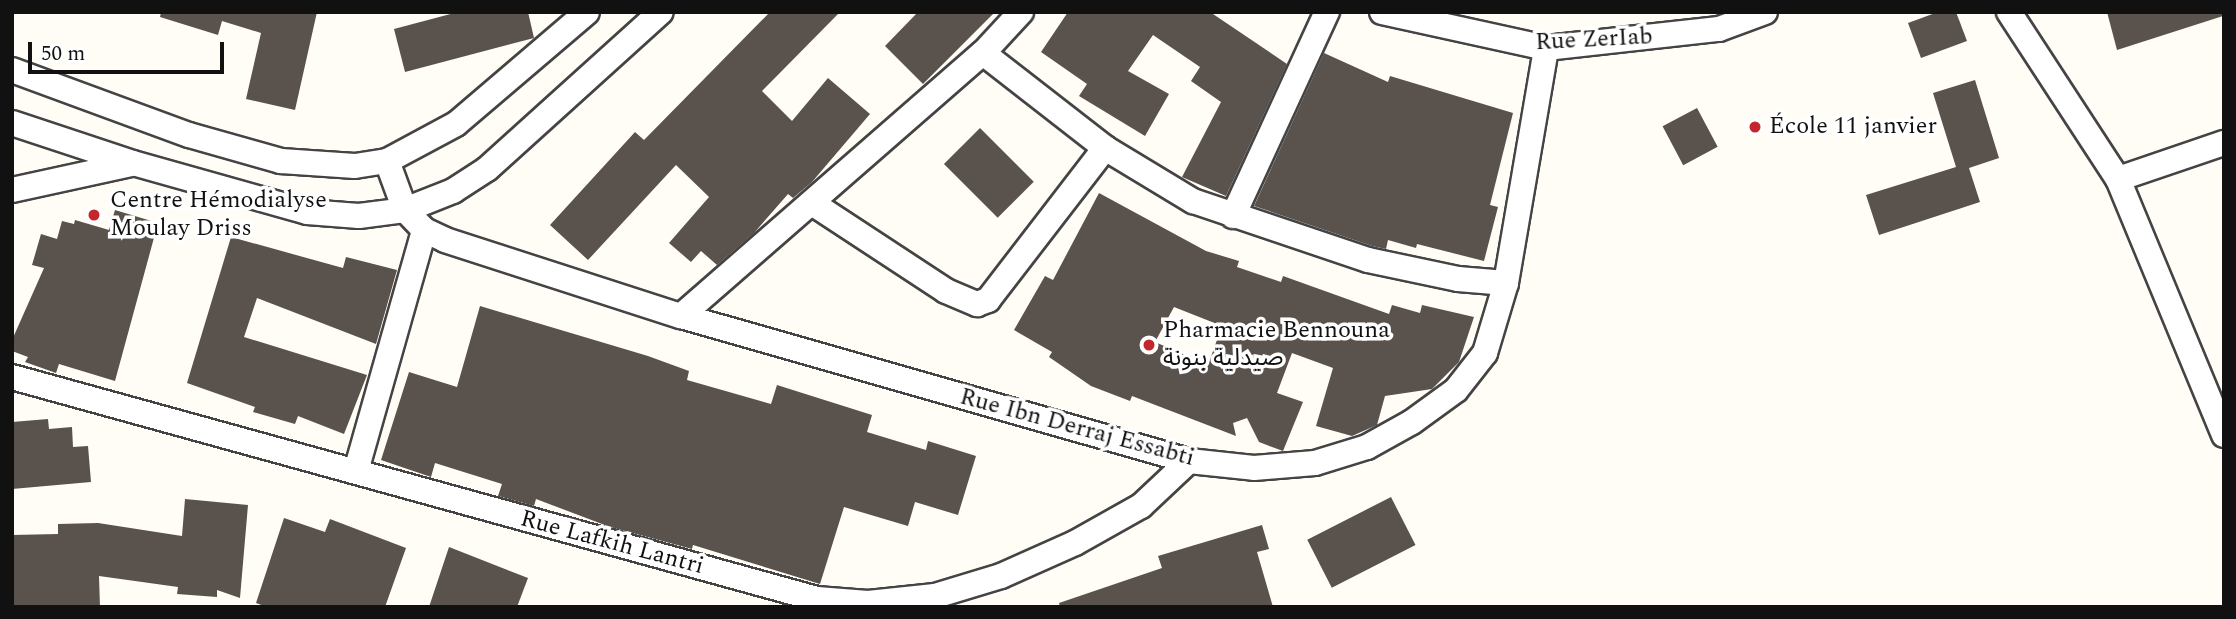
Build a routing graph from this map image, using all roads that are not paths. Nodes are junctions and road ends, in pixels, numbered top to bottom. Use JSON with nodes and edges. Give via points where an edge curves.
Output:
{"nodes":[{"id":1,"x":587,"y":12,"type":"edge"},
{"id":2,"x":661,"y":12,"type":"edge"},
{"id":3,"x":1021,"y":12,"type":"edge"},
{"id":4,"x":1326,"y":12,"type":"edge"},
{"id":5,"x":1382,"y":12,"type":"edge"},
{"id":6,"x":1765,"y":12,"type":"edge"},
{"id":7,"x":2009,"y":12,"type":"edge"},
{"id":8,"x":1546,"y":48,"type":"junction"},
{"id":9,"x":983,"y":53,"type":"junction"},
{"id":10,"x":12,"y":70,"type":"edge"},
{"id":11,"x":12,"y":122,"type":"edge"},
{"id":12,"x":2224,"y":143,"type":"edge"},
{"id":13,"x":1105,"y":148,"type":"junction"},
{"id":14,"x":387,"y":161,"type":"junction"},
{"id":15,"x":132,"y":163,"type":"junction"},
{"id":16,"x":2118,"y":179,"type":"junction"},
{"id":17,"x":12,"y":190,"type":"edge"},
{"id":18,"x":812,"y":203,"type":"junction"},
{"id":19,"x":405,"y":210,"type":"junction"},
{"id":20,"x":1233,"y":216,"type":"junction"},
{"id":21,"x":424,"y":230,"type":"junction"},
{"id":22,"x":1506,"y":283,"type":"junction"},
{"id":23,"x":681,"y":316,"type":"junction"},
{"id":24,"x":12,"y":377,"type":"edge"},
{"id":25,"x":2224,"y":435,"type":"edge"},
{"id":26,"x":1189,"y":461,"type":"junction"},
{"id":27,"x":356,"y":471,"type":"junction"}],
"edges":[{"from":1,"to":14,"type":"street","via":[[456,124]]},
{"from":2,"to":19,"type":"street","via":[[518,144],[453,191]]},
{"from":3,"to":9,"type":"street"},
{"from":4,"to":20,"type":"street"},
{"from":5,"to":8,"type":"street","name":"Rue ZerIab"},
{"from":6,"to":8,"type":"street","name":"Rue ZerIab","via":[[1719,29]]},
{"from":7,"to":16,"type":"street"},
{"from":8,"to":22,"type":"street","name":"Rue Ibn Derraj Essabti"},
{"from":9,"to":13,"type":"street"},
{"from":9,"to":18,"type":"street"},
{"from":10,"to":14,"type":"street","via":[[189,135],[281,161],[319,167]]},
{"from":11,"to":15,"type":"street"},
{"from":12,"to":16,"type":"street"},
{"from":13,"to":18,"type":"street","via":[[988,300],[977,304],[946,291]]},
{"from":13,"to":20,"type":"street","via":[[1193,201]]},
{"from":14,"to":19,"type":"street","name":"Rue Ibn Derraj Essabti"},
{"from":15,"to":17,"type":"street"},
{"from":15,"to":19,"type":"street","via":[[319,214],[359,216]]},
{"from":16,"to":25,"type":"street"},
{"from":18,"to":23,"type":"street"},
{"from":19,"to":21,"type":"street","name":"Rue Ibn Derraj Essabti"},
{"from":20,"to":22,"type":"street","via":[[1368,260],[1458,279]]},
{"from":21,"to":23,"type":"street","name":"Rue Ibn Derraj Essabti"},
{"from":21,"to":27,"type":"street"},
{"from":22,"to":26,"type":"street","name":"Rue Ibn Derraj Essabti","via":[[1485,352],[1456,390],[1401,429],[1367,447],[1315,463],[1254,468]]},
{"from":23,"to":26,"type":"street","name":"Rue Ibn Derraj Essabti"},
{"from":24,"to":27,"type":"street","name":"Rue Lafkih Lantri"},
{"from":26,"to":27,"type":"street","name":"Rue Lafkih Lantri","via":[[1141,506],[1014,571],[935,596],[868,604],[817,599]]}]}
